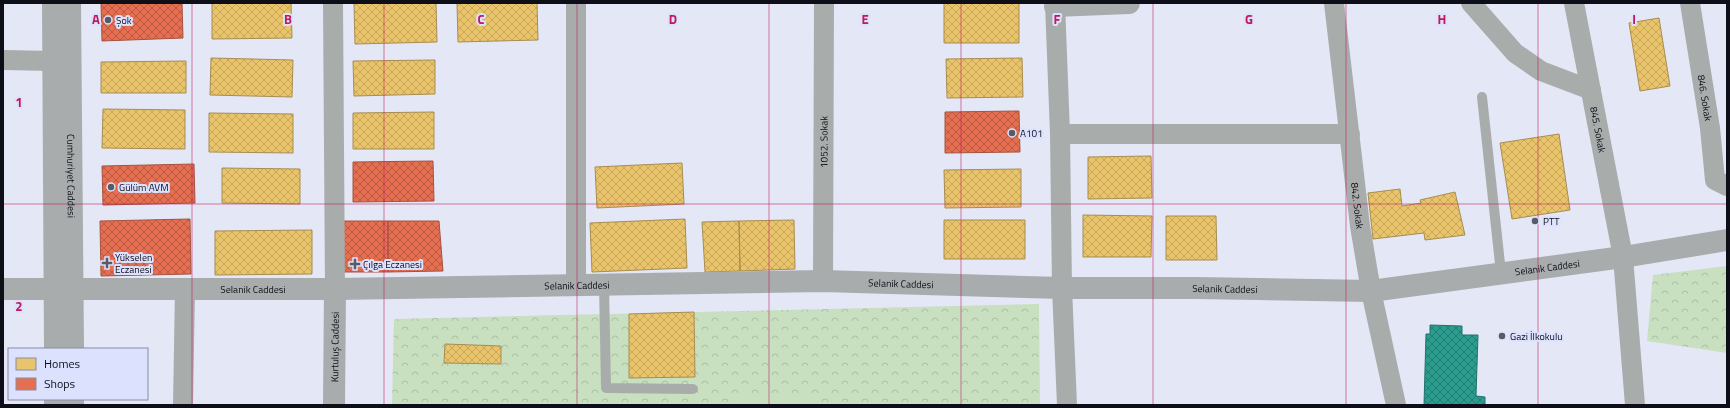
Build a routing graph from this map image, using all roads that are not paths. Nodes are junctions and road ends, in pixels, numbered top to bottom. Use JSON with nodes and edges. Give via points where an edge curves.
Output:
{"nodes":[{"id":1,"x":53,"y":3,"type":"edge"},
{"id":2,"x":70,"y":3,"type":"edge"},
{"id":3,"x":333,"y":3,"type":"edge"},
{"id":4,"x":576,"y":3,"type":"edge"},
{"id":5,"x":824,"y":3,"type":"edge"},
{"id":6,"x":1129,"y":3,"type":"edge"},
{"id":7,"x":1334,"y":3,"type":"edge"},
{"id":8,"x":1471,"y":3,"type":"edge"},
{"id":9,"x":1574,"y":3,"type":"edge"},
{"id":10,"x":1690,"y":3,"type":"edge"},
{"id":11,"x":1055,"y":5,"type":"edge"},
{"id":12,"x":3,"y":60,"type":"edge"},
{"id":13,"x":53,"y":61,"type":"junction"},
{"id":14,"x":1591,"y":90,"type":"junction"},
{"id":15,"x":1482,"y":97,"type":"dead end"},
{"id":16,"x":1060,"y":134,"type":"junction"},
{"id":17,"x":1350,"y":134,"type":"junction"},
{"id":18,"x":1727,"y":186,"type":"edge"},
{"id":19,"x":1727,"y":240,"type":"edge"},
{"id":20,"x":1623,"y":257,"type":"junction"},
{"id":21,"x":1502,"y":273,"type":"junction"},
{"id":22,"x":823,"y":281,"type":"junction"},
{"id":23,"x":604,"y":285,"type":"junction"},
{"id":24,"x":576,"y":286,"type":"junction"},
{"id":25,"x":1062,"y":288,"type":"junction"},
{"id":26,"x":3,"y":289,"type":"edge"},
{"id":27,"x":63,"y":289,"type":"junction"},
{"id":28,"x":185,"y":289,"type":"junction"},
{"id":29,"x":335,"y":289,"type":"junction"},
{"id":30,"x":1371,"y":291,"type":"junction"},
{"id":31,"x":55,"y":348,"type":"edge"},
{"id":32,"x":73,"y":348,"type":"edge"},
{"id":33,"x":693,"y":389,"type":"dead end"},
{"id":34,"x":183,"y":405,"type":"edge"},
{"id":35,"x":334,"y":405,"type":"edge"},
{"id":36,"x":1067,"y":405,"type":"edge"},
{"id":37,"x":1396,"y":405,"type":"edge"},
{"id":38,"x":1635,"y":405,"type":"edge"}],
"edges":[{"from":1,"to":13,"type":"street","name":"Cumhuriyet Caddesi"},
{"from":2,"to":27,"type":"street","name":"Cumhuriyet Caddesi"},
{"from":3,"to":29,"type":"street"},
{"from":4,"to":24,"type":"street"},
{"from":5,"to":22,"type":"street","name":"1052. Sokak"},
{"from":6,"to":11,"type":"street"},
{"from":7,"to":17,"type":"street","name":"842. Sokak"},
{"from":8,"to":14,"type":"street","via":[[1515,53],[1541,71]]},
{"from":9,"to":14,"type":"street","name":"845. Sokak"},
{"from":10,"to":18,"type":"street","name":"846. Sokak","via":[[1710,128],[1715,180]]},
{"from":11,"to":16,"type":"street"},
{"from":12,"to":13,"type":"street"},
{"from":13,"to":27,"type":"street","name":"Cumhuriyet Caddesi"},
{"from":14,"to":20,"type":"street","name":"845. Sokak"},
{"from":15,"to":21,"type":"lane"},
{"from":16,"to":17,"type":"street"},
{"from":16,"to":25,"type":"street"},
{"from":17,"to":30,"type":"street","name":"842. Sokak","via":[[1360,226]]},
{"from":19,"to":20,"type":"street","name":"Selanik Caddesi"},
{"from":20,"to":21,"type":"street","name":"Selanik Caddesi"},
{"from":20,"to":38,"type":"street","name":"845. Sokak"},
{"from":21,"to":30,"type":"street","name":"Selanik Caddesi"},
{"from":22,"to":23,"type":"street","name":"Selanik Caddesi"},
{"from":22,"to":25,"type":"street","name":"Selanik Caddesi"},
{"from":23,"to":24,"type":"street","name":"Selanik Caddesi"},
{"from":23,"to":33,"type":"lane","via":[[606,388]]},
{"from":24,"to":29,"type":"street","name":"Selanik Caddesi"},
{"from":25,"to":30,"type":"street","name":"Selanik Caddesi"},
{"from":25,"to":36,"type":"street"},
{"from":26,"to":27,"type":"street","name":"Selanik Caddesi"},
{"from":27,"to":28,"type":"street","name":"Selanik Caddesi"},
{"from":27,"to":31,"type":"street","name":"Cumhuriyet Caddesi"},
{"from":27,"to":32,"type":"street","name":"Cumhuriyet Caddesi"},
{"from":28,"to":29,"type":"street","name":"Selanik Caddesi"},
{"from":28,"to":34,"type":"street"},
{"from":29,"to":35,"type":"street","name":"Kurtuluş Caddesi"},
{"from":30,"to":37,"type":"street","name":"842. Sokak"}]}
